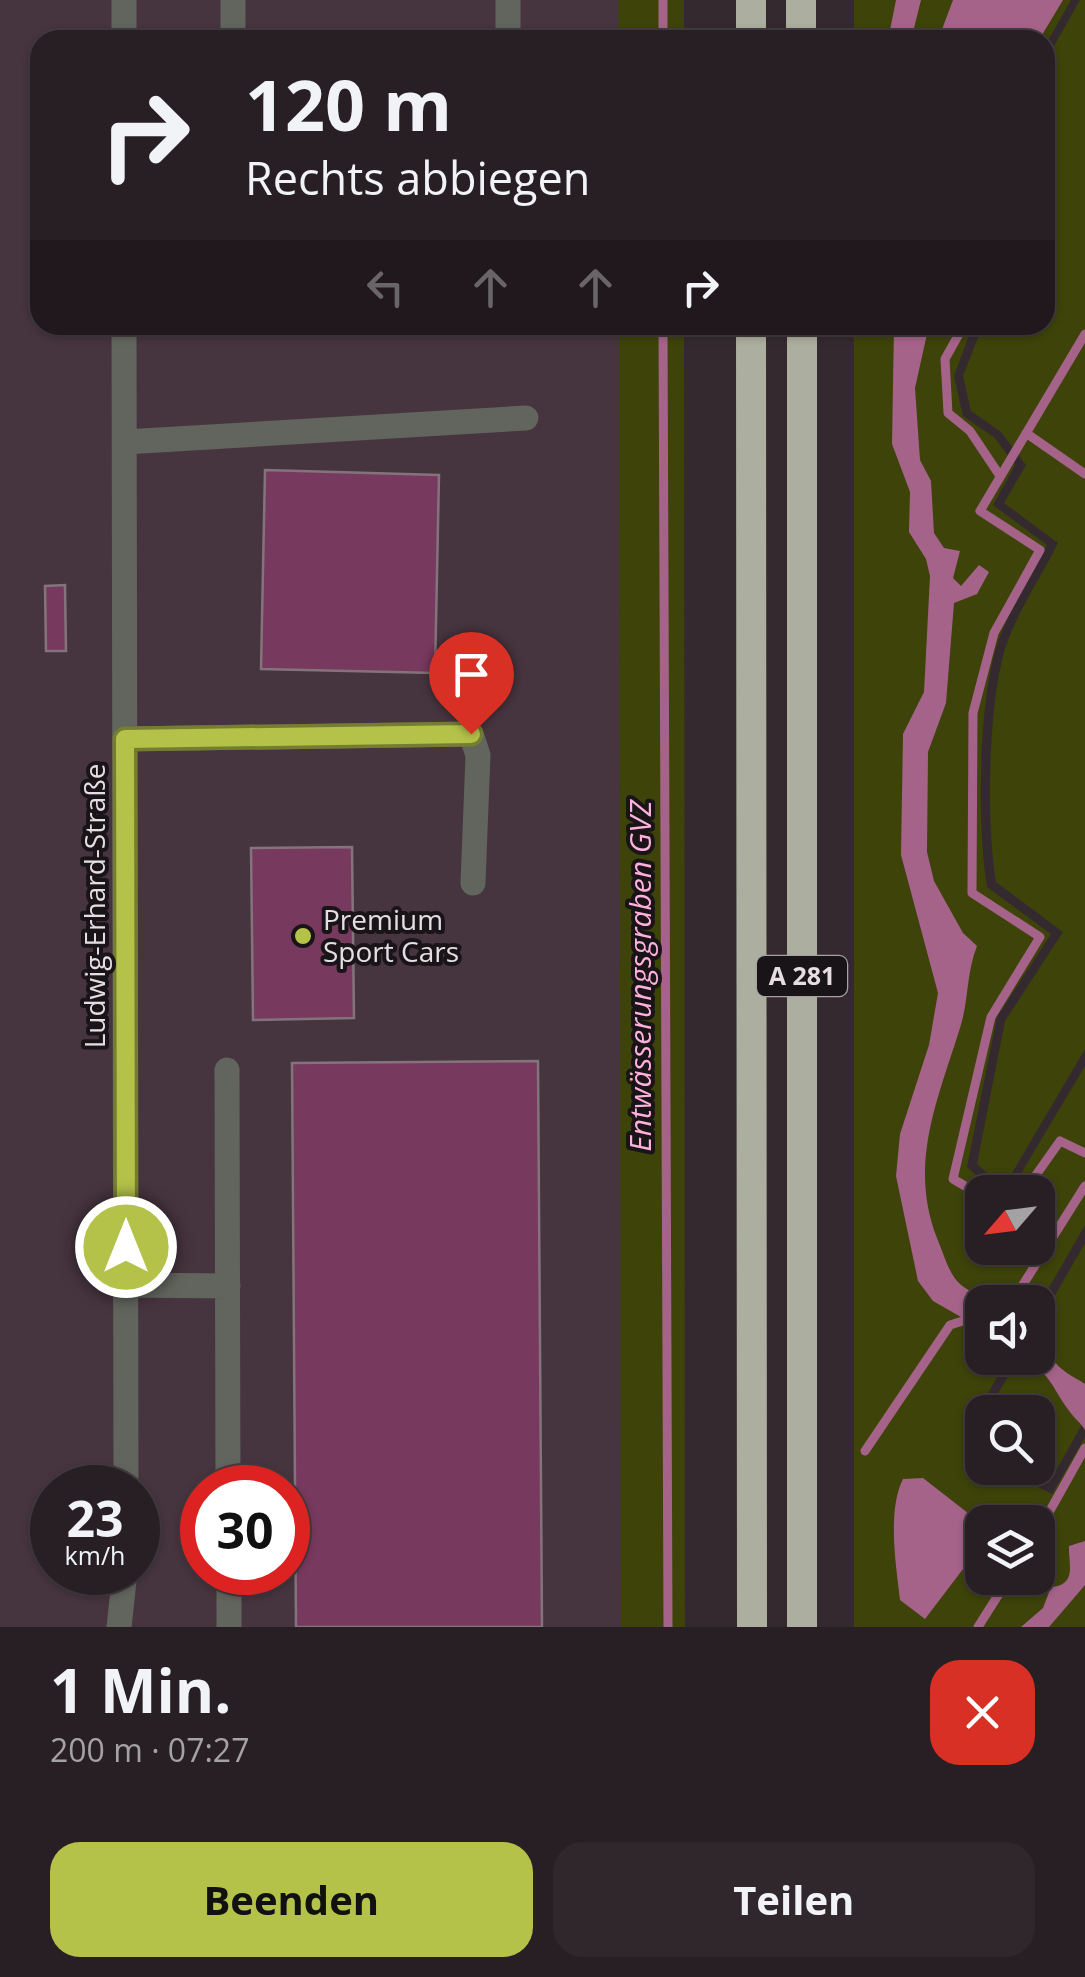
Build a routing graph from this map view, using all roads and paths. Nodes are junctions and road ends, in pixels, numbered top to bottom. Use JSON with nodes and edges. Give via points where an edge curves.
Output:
{"nodes":[{"id":1,"x":124,"y":0,"type":"edge"},
{"id":2,"x":233,"y":0,"type":"edge"},
{"id":3,"x":508,"y":0,"type":"edge"},
{"id":4,"x":751,"y":0,"type":"edge"},
{"id":5,"x":801,"y":0,"type":"edge"},
{"id":6,"x":124,"y":30,"type":"edge"},
{"id":7,"x":233,"y":30,"type":"edge"},
{"id":8,"x":508,"y":30,"type":"edge"},
{"id":9,"x":751,"y":30,"type":"edge"},
{"id":10,"x":801,"y":30,"type":"edge"},
{"id":11,"x":124,"y":335,"type":"edge"},
{"id":12,"x":751,"y":335,"type":"edge"},
{"id":13,"x":802,"y":335,"type":"edge"},
{"id":14,"x":526,"y":418,"type":"dead end"},
{"id":15,"x":125,"y":442,"type":"junction"},
{"id":16,"x":125,"y":739,"type":"junction"},
{"id":17,"x":473,"y":883,"type":"dead end"},
{"id":18,"x":227,"y":1070,"type":"dead end"},
{"id":19,"x":126,"y":1286,"type":"junction"},
{"id":20,"x":228,"y":1286,"type":"junction"},
{"id":21,"x":126,"y":1465,"type":"edge"},
{"id":22,"x":228,"y":1465,"type":"edge"},
{"id":23,"x":123,"y":1595,"type":"edge"},
{"id":24,"x":129,"y":1595,"type":"edge"},
{"id":25,"x":229,"y":1595,"type":"edge"},
{"id":26,"x":119,"y":1627,"type":"edge"},
{"id":27,"x":132,"y":1627,"type":"edge"},
{"id":28,"x":229,"y":1627,"type":"edge"},
{"id":29,"x":752,"y":1627,"type":"edge"},
{"id":30,"x":802,"y":1627,"type":"edge"}],
"edges":[{"from":1,"to":6,"type":"street"},
{"from":2,"to":7,"type":"street"},
{"from":3,"to":8,"type":"street"},
{"from":4,"to":9,"type":"highway"},
{"from":5,"to":10,"type":"highway"},
{"from":11,"to":15,"type":"street","name":"Ludwig-Erhard-Straße"},
{"from":12,"to":29,"type":"highway","number":"A 281"},
{"from":13,"to":30,"type":"highway","number":"A 281"},
{"from":14,"to":15,"type":"street"},
{"from":15,"to":16,"type":"street","name":"Ludwig-Erhard-Straße"},
{"from":16,"to":17,"type":"street","via":[[471,734],[478,755]]},
{"from":16,"to":19,"type":"street","name":"Ludwig-Erhard-Straße"},
{"from":18,"to":20,"type":"street"},
{"from":19,"to":20,"type":"street"},
{"from":19,"to":21,"type":"street","name":"Ludwig-Erhard-Straße"},
{"from":20,"to":22,"type":"street"},
{"from":23,"to":26,"type":"street"},
{"from":24,"to":27,"type":"street"},
{"from":25,"to":28,"type":"street"}]}
